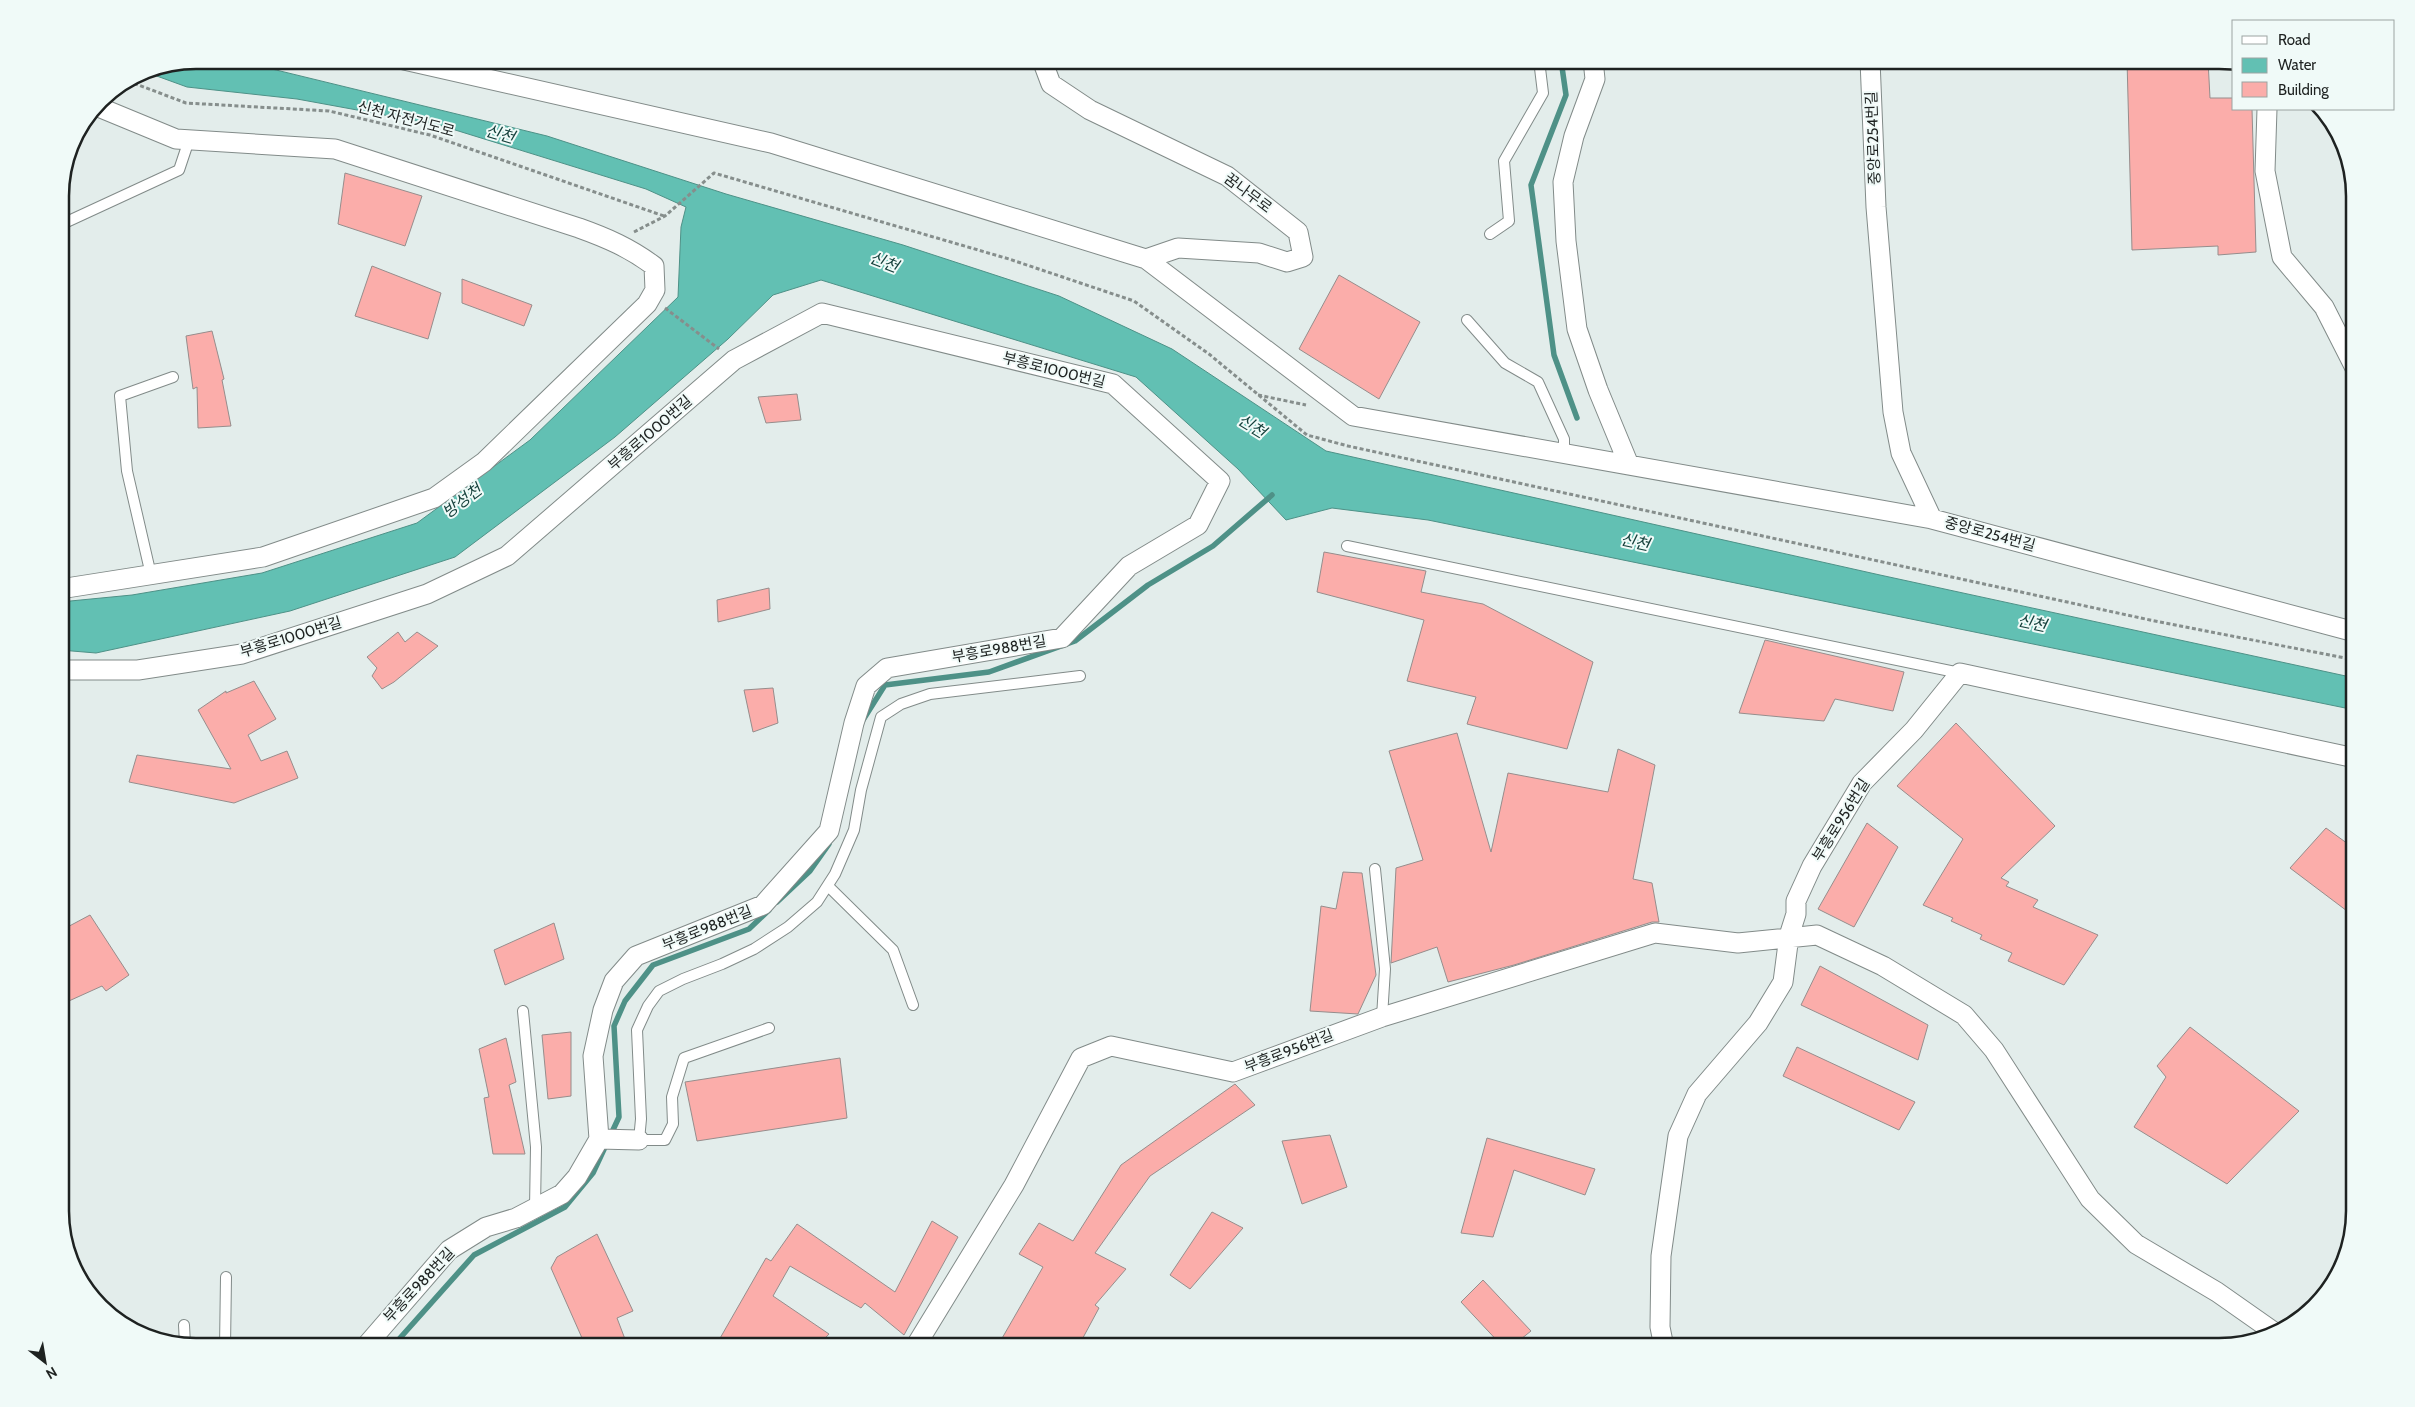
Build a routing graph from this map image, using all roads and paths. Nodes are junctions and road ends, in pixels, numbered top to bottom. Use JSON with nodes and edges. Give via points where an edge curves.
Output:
{"nodes":[{"id":1,"x":444,"y":69,"type":"edge"},
{"id":2,"x":1045,"y":69,"type":"edge"},
{"id":3,"x":1540,"y":69,"type":"edge"},
{"id":4,"x":1594,"y":69,"type":"edge"},
{"id":5,"x":1870,"y":69,"type":"edge"},
{"id":6,"x":136,"y":84,"type":"edge"},
{"id":7,"x":103,"y":109,"type":"edge"},
{"id":8,"x":2267,"y":110,"type":"edge"},
{"id":9,"x":189,"y":140,"type":"junction"},
{"id":10,"x":714,"y":173,"type":"dead end"},
{"id":11,"x":665,"y":216,"type":"junction"},
{"id":12,"x":69,"y":221,"type":"edge"},
{"id":13,"x":1490,"y":234,"type":"dead end"},
{"id":14,"x":616,"y":241,"type":"junction"},
{"id":15,"x":1146,"y":259,"type":"junction"},
{"id":16,"x":651,"y":297,"type":"junction"},
{"id":17,"x":1467,"y":320,"type":"dead end"},
{"id":18,"x":2346,"y":350,"type":"edge"},
{"id":19,"x":734,"y":360,"type":"junction"},
{"id":20,"x":173,"y":377,"type":"dead end"},
{"id":21,"x":1258,"y":395,"type":"dead end"},
{"id":22,"x":1339,"y":405,"type":"junction"},
{"id":23,"x":1564,"y":453,"type":"junction"},
{"id":24,"x":1629,"y":465,"type":"junction"},
{"id":25,"x":1220,"y":480,"type":"joint"},
{"id":26,"x":1932,"y":519,"type":"junction"},
{"id":27,"x":1347,"y":546,"type":"dead end"},
{"id":28,"x":152,"y":575,"type":"junction"},
{"id":29,"x":69,"y":588,"type":"edge"},
{"id":30,"x":2346,"y":630,"type":"edge"},
{"id":31,"x":69,"y":670,"type":"edge"},
{"id":32,"x":1960,"y":673,"type":"junction"},
{"id":33,"x":1080,"y":676,"type":"dead end"},
{"id":34,"x":2346,"y":756,"type":"edge"},
{"id":35,"x":1374,"y":869,"type":"dead end"},
{"id":36,"x":828,"y":886,"type":"junction"},
{"id":37,"x":1789,"y":936,"type":"junction"},
{"id":38,"x":913,"y":1005,"type":"dead end"},
{"id":39,"x":523,"y":1011,"type":"dead end"},
{"id":40,"x":1382,"y":1017,"type":"junction"},
{"id":41,"x":769,"y":1028,"type":"dead end"},
{"id":42,"x":599,"y":1139,"type":"junction"},
{"id":43,"x":639,"y":1140,"type":"junction"},
{"id":44,"x":535,"y":1208,"type":"junction"},
{"id":45,"x":226,"y":1277,"type":"dead end"},
{"id":46,"x":184,"y":1325,"type":"dead end"},
{"id":47,"x":2269,"y":1328,"type":"edge"},
{"id":48,"x":185,"y":1337,"type":"edge"},
{"id":49,"x":225,"y":1338,"type":"edge"},
{"id":50,"x":373,"y":1338,"type":"edge"},
{"id":51,"x":920,"y":1338,"type":"edge"},
{"id":52,"x":1662,"y":1338,"type":"edge"}],
"edges":[{"from":1,"to":15,"type":"street","via":[[771,143]]},
{"from":2,"to":15,"type":"street","name":"꿈나무로","via":[[1051,84],[1090,110],[1227,176],[1298,232],[1304,257],[1287,262],[1259,253],[1178,248]]},
{"from":3,"to":13,"type":"lane","via":[[1543,93],[1504,161],[1509,221]]},
{"from":4,"to":24,"type":"street","via":[[1595,79],[1574,136],[1563,182],[1566,241],[1577,329]]},
{"from":5,"to":26,"type":"street","name":"중앙로254번길","via":[[1876,207],[1893,412],[1901,453]]},
{"from":6,"to":11,"type":"path","name":"신천 자전거도로","via":[[186,103],[329,111],[430,134]]},
{"from":7,"to":9,"type":"street","via":[[176,139]]},
{"from":8,"to":18,"type":"street","via":[[2265,171],[2282,258],[2324,307]]},
{"from":9,"to":12,"type":"lane","via":[[179,170]]},
{"from":9,"to":14,"type":"street","via":[[335,149]]},
{"from":10,"to":11,"type":"path"},
{"from":11,"to":14,"type":"path"},
{"from":14,"to":16,"type":"street","via":[[654,266],[655,290]]},
{"from":15,"to":22,"type":"street"},
{"from":16,"to":19,"type":"path"},
{"from":16,"to":28,"type":"street","via":[[484,462],[434,498],[263,557]]},
{"from":17,"to":23,"type":"lane","via":[[1505,363],[1538,382],[1564,439]]},
{"from":19,"to":25,"type":"street","name":"부흥로1000번길","via":[[822,313],[1113,384]]},
{"from":19,"to":31,"type":"street","name":"부흥로1000번길","via":[[506,556],[427,594],[242,654],[138,670]]},
{"from":20,"to":28,"type":"lane","via":[[120,396],[127,470]]},
{"from":21,"to":22,"type":"path","via":[[1324,409]]},
{"from":22,"to":23,"type":"street","via":[[1353,416]]},
{"from":23,"to":24,"type":"street"},
{"from":24,"to":26,"type":"street"},
{"from":25,"to":42,"type":"street","name":"부흥로988번길","via":[[1198,525],[1129,566],[1062,638],[888,668],[866,686],[829,831],[763,905],[636,956],[614,981],[603,1010],[593,1056]]},
{"from":26,"to":30,"type":"street","name":"중앙로254번길"},
{"from":27,"to":32,"type":"lane"},
{"from":28,"to":29,"type":"street"},
{"from":32,"to":34,"type":"street"},
{"from":32,"to":37,"type":"street","name":"부흥로956번길","via":[[1914,730],[1862,783],[1808,874],[1796,901],[1796,914]]},
{"from":33,"to":36,"type":"lane","via":[[930,694],[901,704],[881,716],[854,830]]},
{"from":35,"to":40,"type":"lane","via":[[1385,969]]},
{"from":36,"to":38,"type":"lane","via":[[893,950]]},
{"from":36,"to":43,"type":"lane","via":[[817,902],[754,949],[659,991],[637,1030]]},
{"from":37,"to":40,"type":"street","name":"부흥로956번길","via":[[1738,943],[1655,932]]},
{"from":37,"to":47,"type":"street","via":[[1817,935],[1884,966],[1964,1015],[1994,1050],[2090,1199],[2136,1244],[2218,1292]]},
{"from":37,"to":52,"type":"street","name":"부흥로956번길","via":[[1783,982],[1758,1023],[1696,1094],[1678,1136],[1661,1256]]},
{"from":39,"to":44,"type":"lane","via":[[536,1147]]},
{"from":40,"to":51,"type":"street","name":"부흥로956번길","via":[[1233,1072],[1111,1046],[1081,1058],[1014,1185]]},
{"from":41,"to":43,"type":"lane","via":[[684,1058],[672,1097],[673,1124],[665,1140]]},
{"from":42,"to":43,"type":"street"},
{"from":42,"to":44,"type":"street","name":"부흥로988번길","via":[[577,1177],[562,1194]]},
{"from":44,"to":50,"type":"street","name":"부흥로988번길","via":[[486,1227],[449,1250]]},
{"from":45,"to":49,"type":"lane"},
{"from":46,"to":48,"type":"lane"}]}
